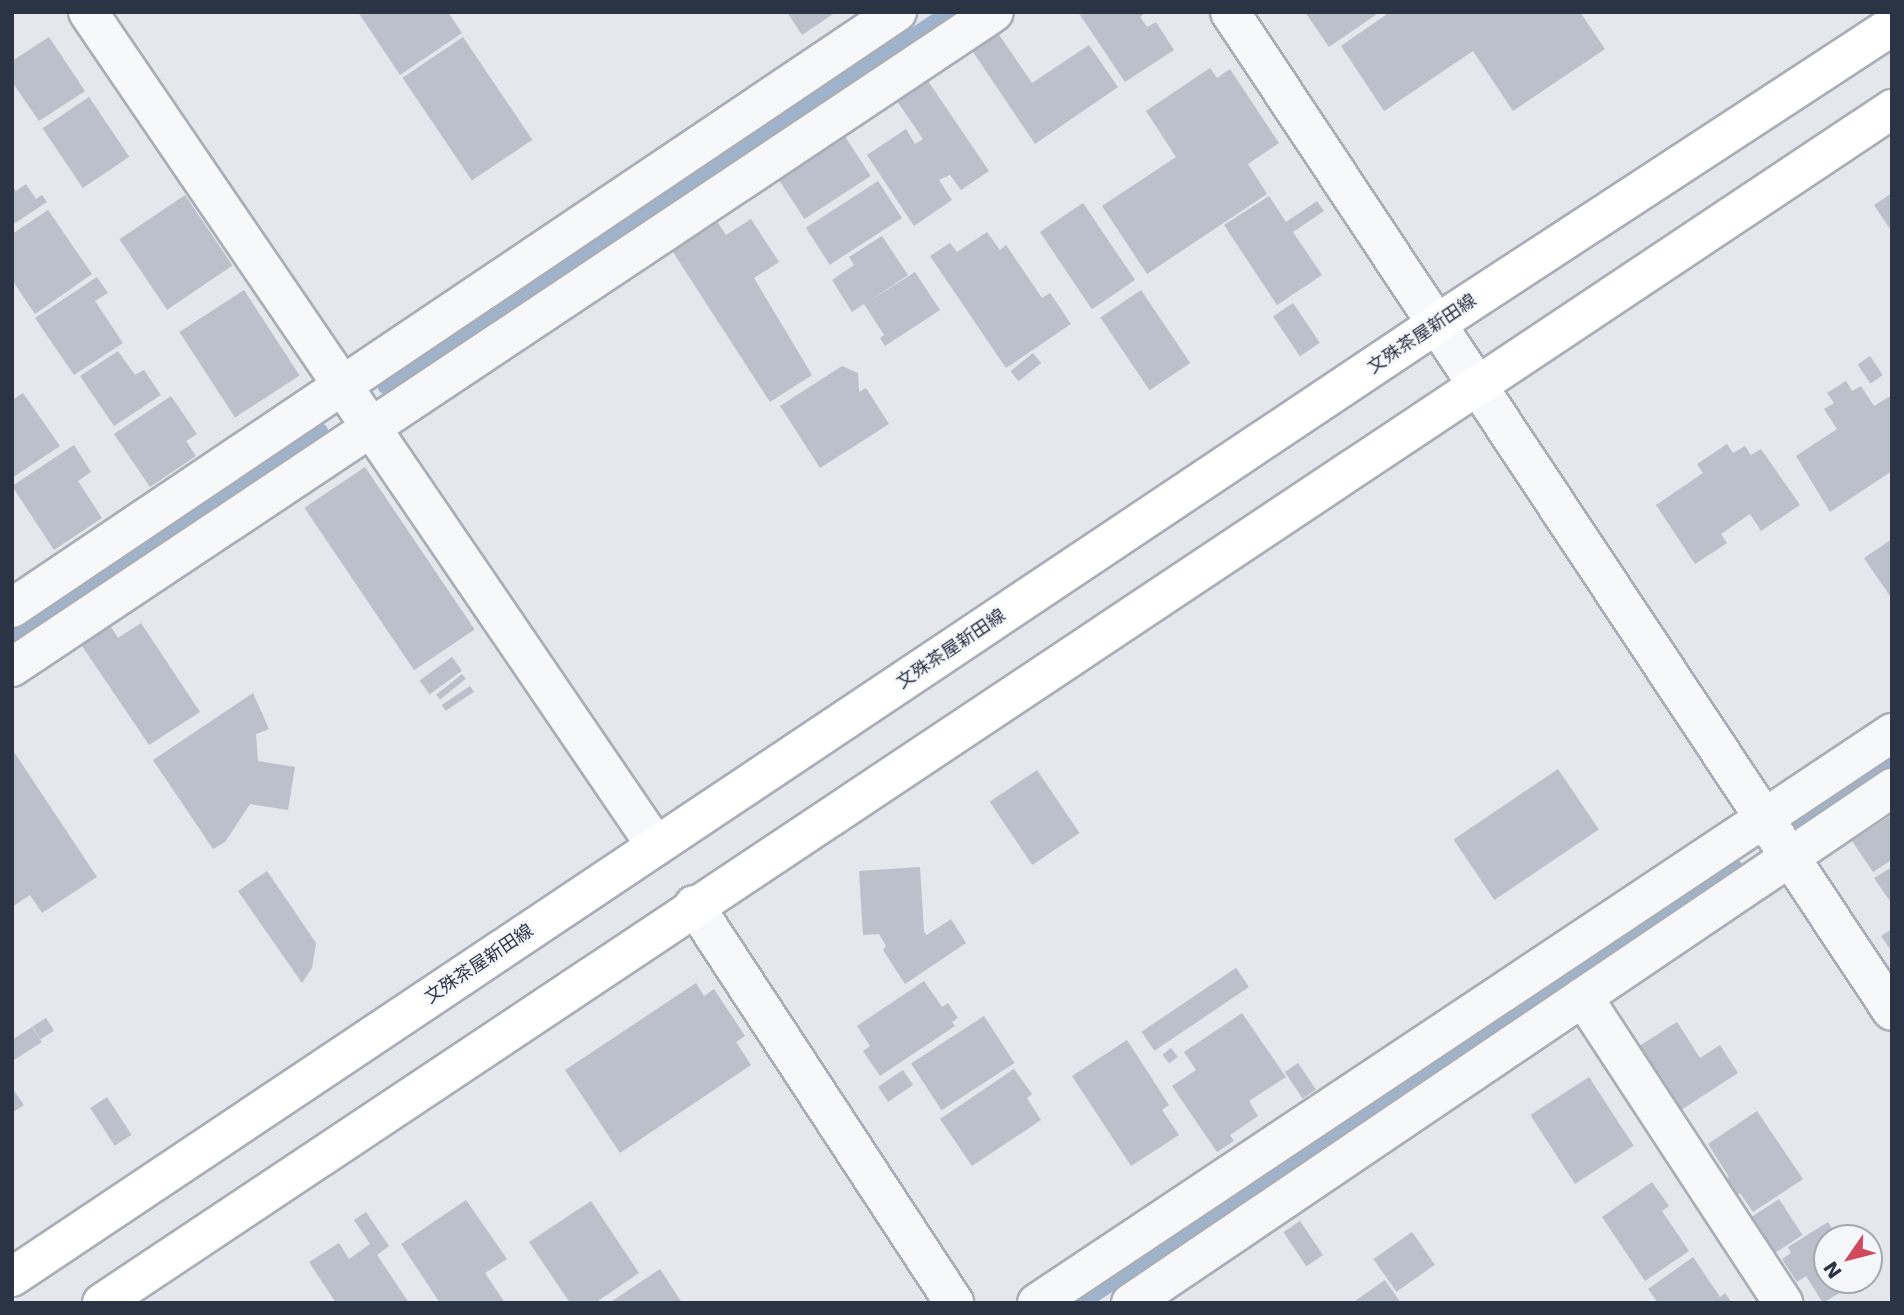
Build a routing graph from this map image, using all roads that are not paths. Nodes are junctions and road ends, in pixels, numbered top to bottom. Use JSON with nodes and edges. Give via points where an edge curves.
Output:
{"nodes":[{"id":1,"x":89,"y":12,"type":"edge"},
{"id":2,"x":897,"y":12,"type":"edge"},
{"id":3,"x":994,"y":12,"type":"edge"},
{"id":4,"x":1230,"y":12,"type":"edge"},
{"id":5,"x":1892,"y":26,"type":"edge"},
{"id":6,"x":1892,"y":109,"type":"edge"},
{"id":7,"x":1438,"y":323,"type":"junction"},
{"id":8,"x":1479,"y":385,"type":"junction"},
{"id":9,"x":343,"y":386,"type":"junction"},
{"id":10,"x":370,"y":426,"type":"junction"},
{"id":11,"x":12,"y":608,"type":"edge"},
{"id":12,"x":12,"y":667,"type":"edge"},
{"id":13,"x":1892,"y":733,"type":"edge"},
{"id":14,"x":1892,"y":788,"type":"edge"},
{"id":15,"x":1764,"y":817,"type":"junction"},
{"id":16,"x":656,"y":846,"type":"junction"},
{"id":17,"x":1790,"y":856,"type":"junction"},
{"id":18,"x":694,"y":905,"type":"junction"},
{"id":19,"x":1583,"y":997,"type":"junction"},
{"id":20,"x":1892,"y":1011,"type":"edge"},
{"id":21,"x":12,"y":1277,"type":"edge"},
{"id":22,"x":102,"y":1303,"type":"edge"},
{"id":23,"x":954,"y":1303,"type":"edge"},
{"id":24,"x":1037,"y":1303,"type":"edge"},
{"id":25,"x":1132,"y":1303,"type":"edge"},
{"id":26,"x":1783,"y":1303,"type":"edge"}],
"edges":[{"from":1,"to":9,"type":"street"},
{"from":2,"to":9,"type":"street"},
{"from":3,"to":10,"type":"street"},
{"from":4,"to":7,"type":"street"},
{"from":5,"to":7,"type":"main road","name":"文殊茶屋新田線"},
{"from":6,"to":8,"type":"main road"},
{"from":7,"to":8,"type":"street"},
{"from":7,"to":16,"type":"main road","name":"文殊茶屋新田線"},
{"from":8,"to":15,"type":"street"},
{"from":8,"to":18,"type":"main road"},
{"from":9,"to":10,"type":"street"},
{"from":9,"to":11,"type":"street"},
{"from":10,"to":12,"type":"street"},
{"from":10,"to":16,"type":"street"},
{"from":13,"to":15,"type":"street"},
{"from":14,"to":17,"type":"street"},
{"from":15,"to":17,"type":"street"},
{"from":15,"to":24,"type":"street"},
{"from":16,"to":21,"type":"main road","name":"文殊茶屋新田線"},
{"from":17,"to":19,"type":"street"},
{"from":17,"to":20,"type":"street"},
{"from":18,"to":22,"type":"main road"},
{"from":18,"to":23,"type":"street"},
{"from":19,"to":25,"type":"street"},
{"from":19,"to":26,"type":"street"}]}
